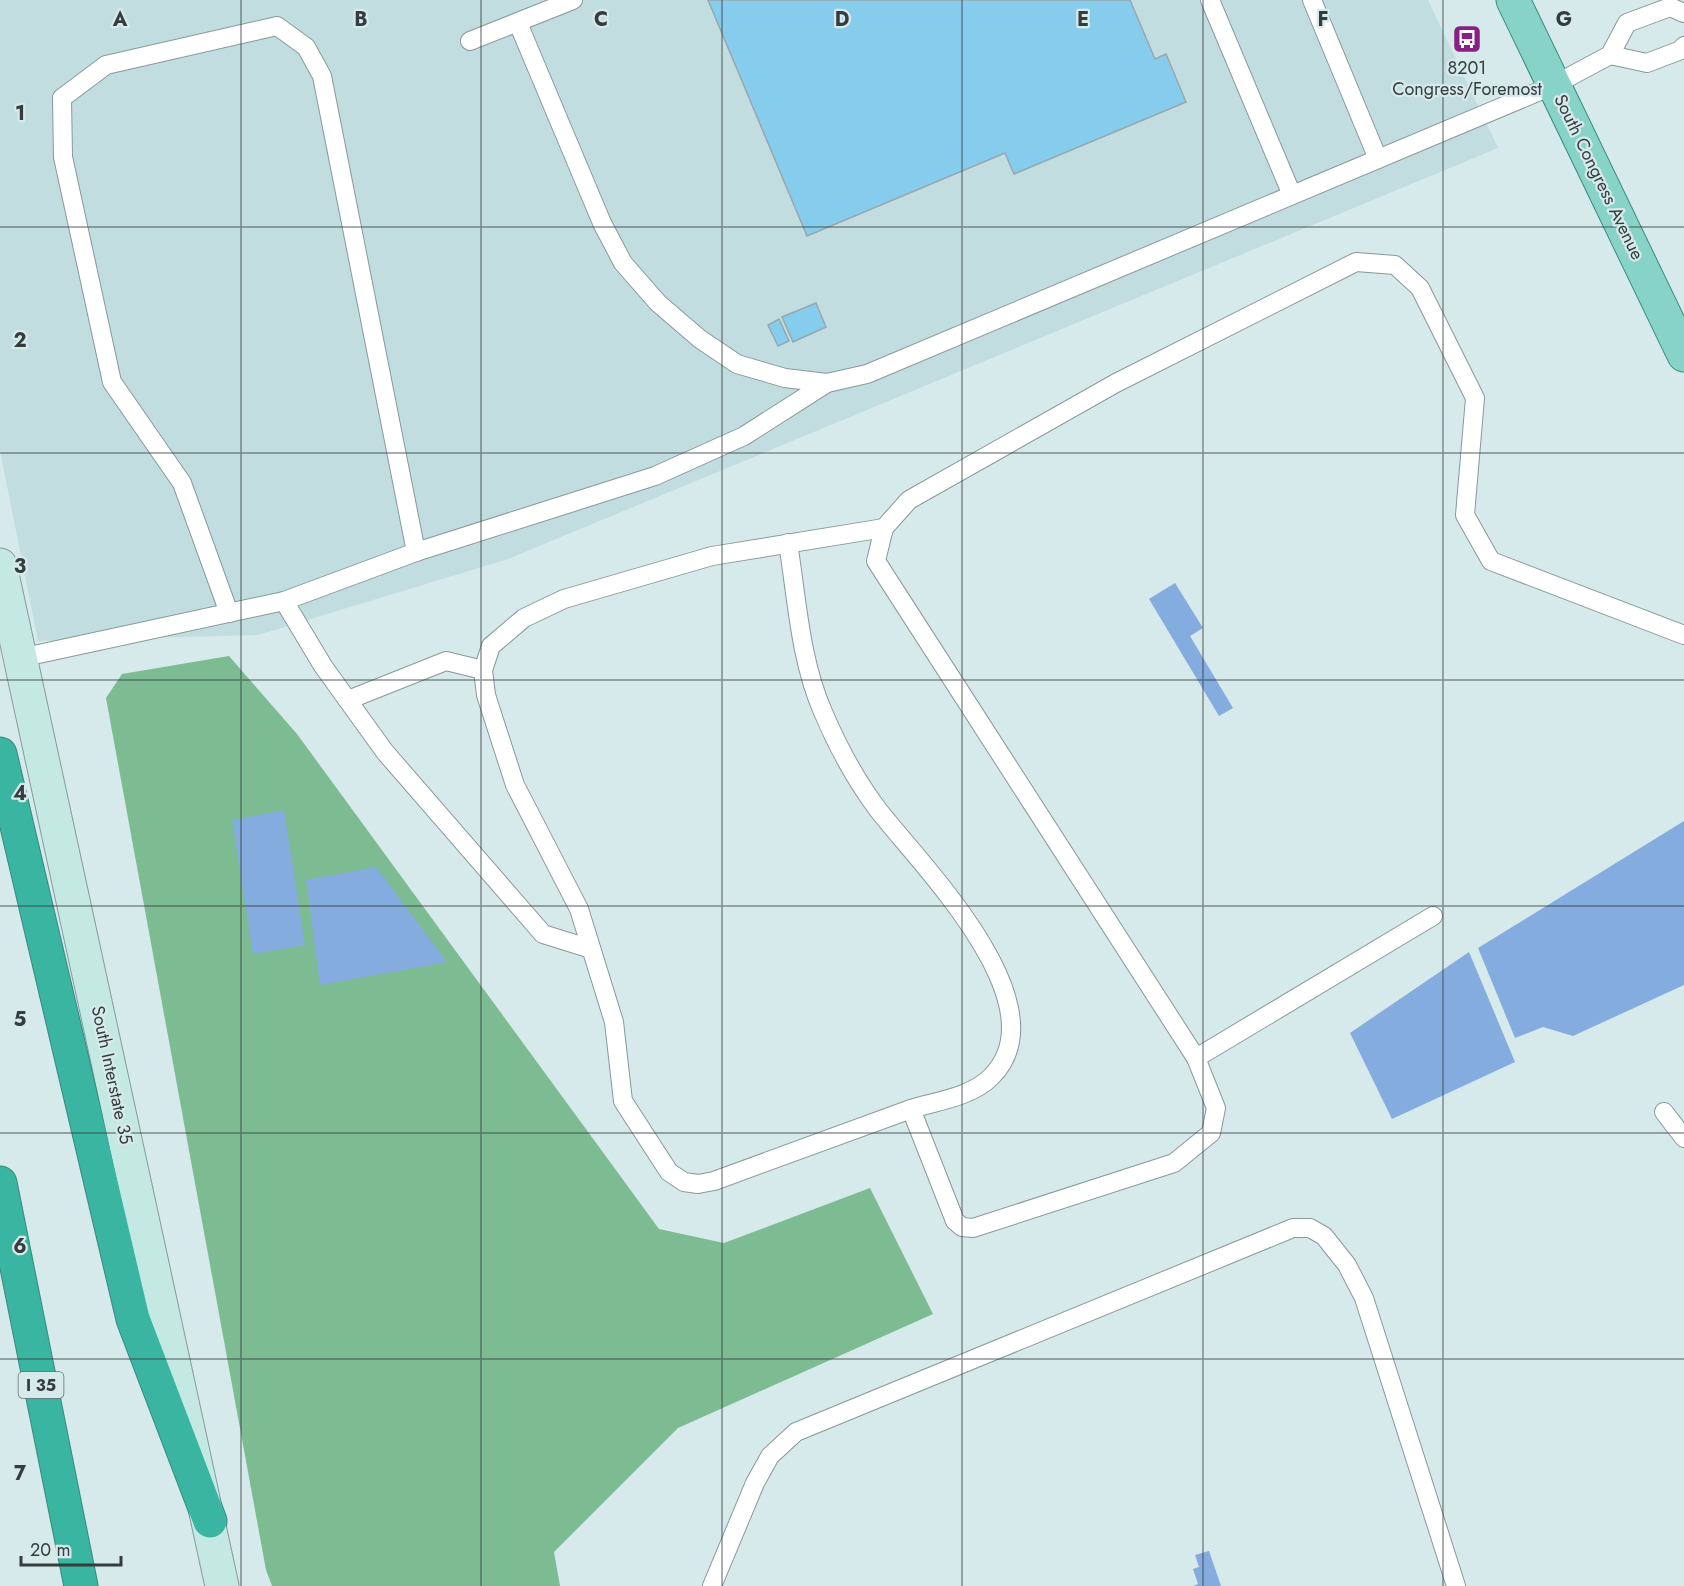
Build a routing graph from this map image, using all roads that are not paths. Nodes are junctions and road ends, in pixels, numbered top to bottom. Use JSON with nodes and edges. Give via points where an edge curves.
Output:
{"nodes":[{"id":1,"x":573,"y":0,"type":"edge"},
{"id":2,"x":1210,"y":0,"type":"edge"},
{"id":3,"x":1312,"y":0,"type":"edge"},
{"id":4,"x":1513,"y":0,"type":"edge"},
{"id":5,"x":1684,"y":13,"type":"edge"},
{"id":6,"x":518,"y":23,"type":"junction"},
{"id":7,"x":470,"y":41,"type":"dead end"},
{"id":8,"x":1683,"y":49,"type":"edge"},
{"id":9,"x":1610,"y":55,"type":"junction"},
{"id":10,"x":1554,"y":85,"type":"junction"},
{"id":11,"x":1378,"y":159,"type":"junction"},
{"id":12,"x":1292,"y":195,"type":"junction"},
{"id":13,"x":1684,"y":355,"type":"edge"},
{"id":14,"x":827,"y":383,"type":"junction"},
{"id":15,"x":884,"y":528,"type":"junction"},
{"id":16,"x":788,"y":543,"type":"junction"},
{"id":17,"x":416,"y":552,"type":"junction"},
{"id":18,"x":0,"y":565,"type":"edge"},
{"id":19,"x":284,"y":601,"type":"junction"},
{"id":20,"x":229,"y":613,"type":"junction"},
{"id":21,"x":1684,"y":635,"type":"edge"},
{"id":22,"x":20,"y":658,"type":"junction"},
{"id":23,"x":483,"y":670,"type":"junction"},
{"id":24,"x":348,"y":700,"type":"junction"},
{"id":25,"x":0,"y":754,"type":"edge"},
{"id":26,"x":1433,"y":916,"type":"dead end"},
{"id":27,"x":591,"y":949,"type":"junction"},
{"id":28,"x":1196,"y":1059,"type":"junction"},
{"id":29,"x":911,"y":1109,"type":"junction"},
{"id":30,"x":1664,"y":1112,"type":"dead end"},
{"id":31,"x":1684,"y":1138,"type":"edge"},
{"id":32,"x":0,"y":1183,"type":"edge"},
{"id":33,"x":210,"y":1521,"type":"junction"},
{"id":34,"x":81,"y":1586,"type":"edge"},
{"id":35,"x":222,"y":1586,"type":"edge"},
{"id":36,"x":712,"y":1586,"type":"edge"},
{"id":37,"x":1456,"y":1586,"type":"edge"}],
"edges":[{"from":1,"to":6,"type":"lane"},
{"from":2,"to":12,"type":"lane"},
{"from":3,"to":11,"type":"lane"},
{"from":4,"to":10,"type":"main road","name":"South Congress Avenue"},
{"from":5,"to":9,"type":"lane","via":[[1670,8],[1628,23]]},
{"from":6,"to":7,"type":"lane"},
{"from":6,"to":14,"type":"lane","via":[[623,263],[658,303],[699,339],[737,364],[785,378]]},
{"from":8,"to":9,"type":"lane","via":[[1647,63]]},
{"from":9,"to":10,"type":"lane"},
{"from":10,"to":11,"type":"lane"},
{"from":10,"to":13,"type":"main road","name":"South Congress Avenue"},
{"from":11,"to":12,"type":"lane"},
{"from":12,"to":14,"type":"lane","via":[[867,374]]},
{"from":14,"to":17,"type":"lane","via":[[744,436],[655,476]]},
{"from":15,"to":16,"type":"lane"},
{"from":15,"to":21,"type":"lane","via":[[909,500],[1116,383],[1356,262],[1395,265],[1420,288],[1475,398],[1465,515],[1491,561]]},
{"from":15,"to":28,"type":"lane","via":[[876,561]]},
{"from":16,"to":23,"type":"lane","via":[[712,556],[564,599],[524,618],[490,646]]},
{"from":16,"to":29,"type":"lane","via":[[808,670],[823,712],[879,810],[916,853],[972,931],[1000,977],[1012,1020],[1012,1043],[991,1077],[975,1089]]},
{"from":17,"to":19,"type":"lane"},
{"from":17,"to":20,"type":"lane","via":[[322,76],[306,47],[277,26],[106,65],[62,98],[63,157],[112,382],[182,483]]},
{"from":18,"to":22,"type":"main road","name":"South Interstate 35"},
{"from":19,"to":20,"type":"lane"},
{"from":19,"to":24,"type":"lane"},
{"from":20,"to":22,"type":"lane"},
{"from":22,"to":33,"type":"main road","name":"South Interstate 35"},
{"from":23,"to":24,"type":"lane","via":[[446,661]]},
{"from":23,"to":27,"type":"lane","via":[[486,695],[515,785],[579,909]]},
{"from":24,"to":27,"type":"lane","via":[[386,752],[543,934]]},
{"from":25,"to":33,"type":"highway","via":[[133,1319]]},
{"from":26,"to":28,"type":"lane"},
{"from":27,"to":29,"type":"lane","via":[[614,1022],[623,1101],[660,1162],[684,1182],[714,1181]]},
{"from":28,"to":29,"type":"lane","via":[[1216,1108],[1212,1133],[1174,1163],[973,1228],[962,1227],[956,1221]]},
{"from":30,"to":31,"type":"lane"},
{"from":32,"to":34,"type":"highway","number":"I 35"},
{"from":33,"to":35,"type":"main road","name":"South Interstate 35"},
{"from":36,"to":37,"type":"lane","via":[[754,1483],[770,1456],[796,1432],[1293,1228],[1310,1228],[1324,1236],[1335,1247],[1364,1298]]}]}
